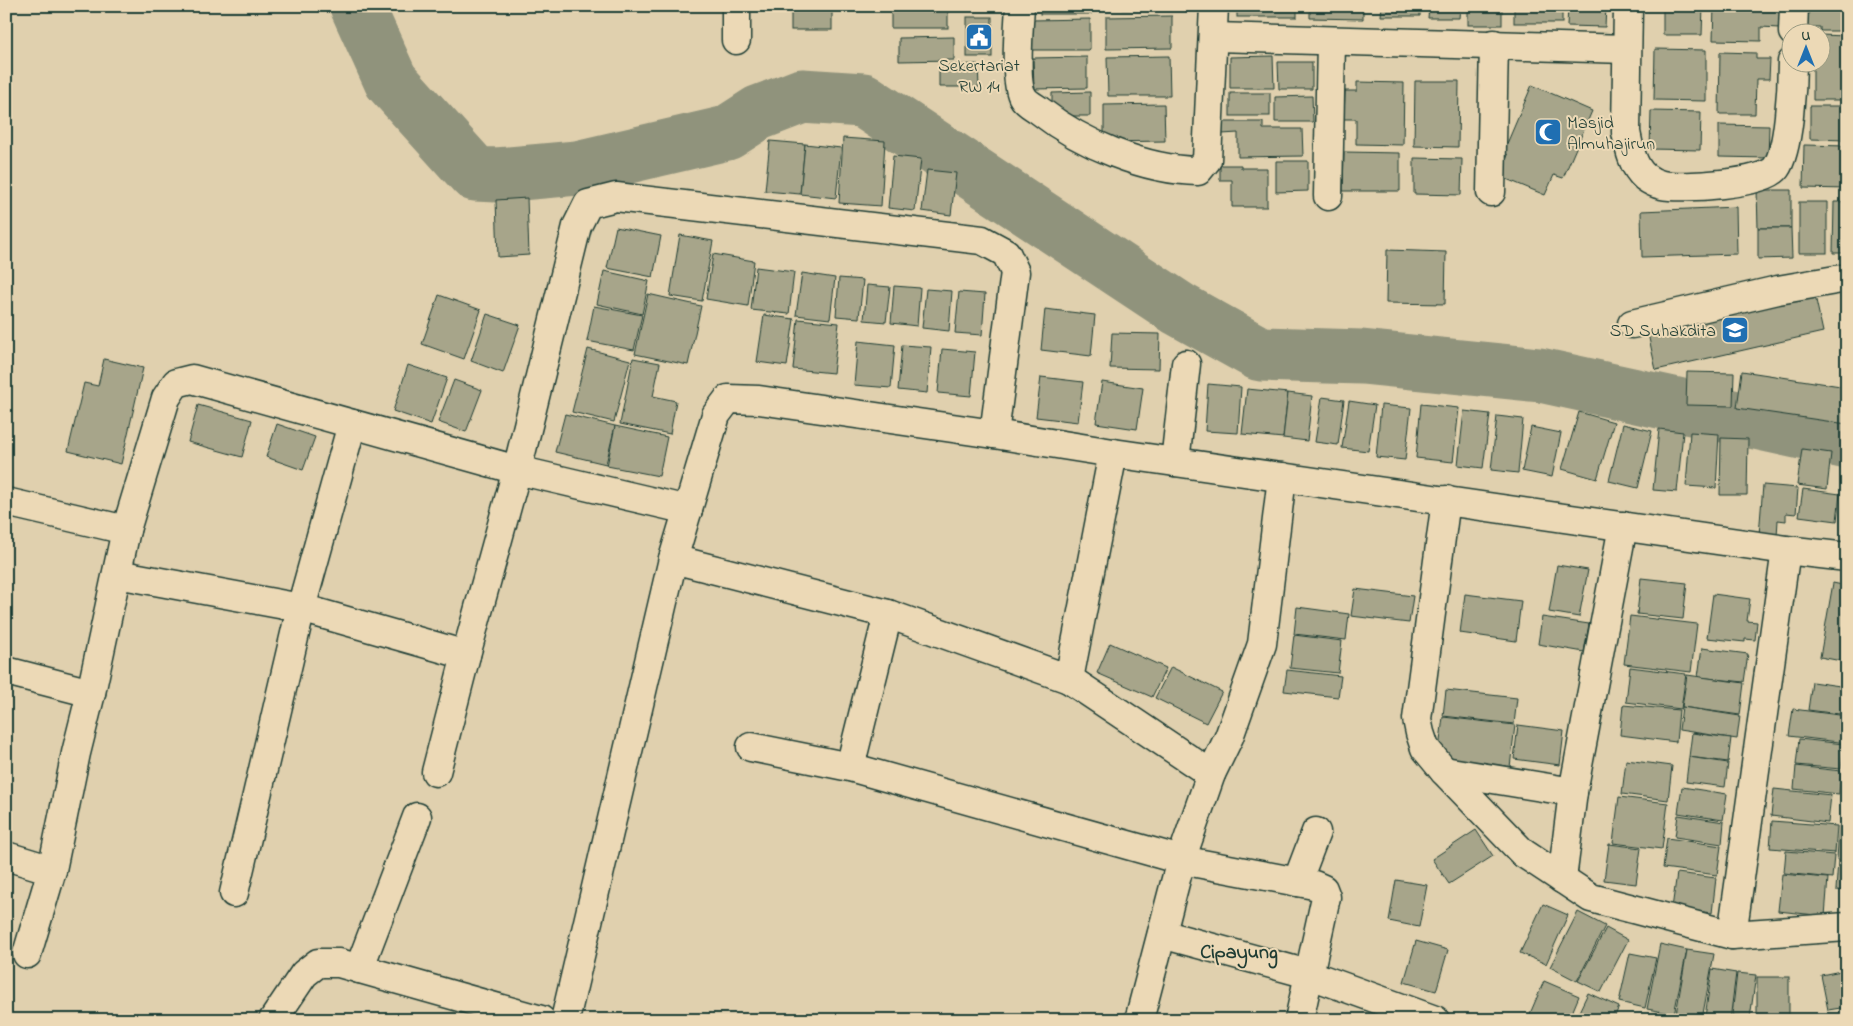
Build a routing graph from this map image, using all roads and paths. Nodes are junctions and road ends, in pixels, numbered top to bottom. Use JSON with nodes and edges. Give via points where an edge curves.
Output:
{"nodes":[{"id":1,"x":736,"y":6,"type":"edge"},
{"id":2,"x":1020,"y":6,"type":"edge"},
{"id":3,"x":1214,"y":6,"type":"edge"},
{"id":4,"x":1628,"y":6,"type":"edge"},
{"id":5,"x":1794,"y":6,"type":"edge"},
{"id":6,"x":1793,"y":22,"type":"edge"},
{"id":7,"x":1214,"y":37,"type":"junction"},
{"id":8,"x":736,"y":40,"type":"dead end"},
{"id":9,"x":1331,"y":41,"type":"junction"},
{"id":10,"x":1494,"y":44,"type":"junction"},
{"id":11,"x":1626,"y":49,"type":"junction"},
{"id":12,"x":1791,"y":72,"type":"edge"},
{"id":13,"x":1491,"y":192,"type":"dead end"},
{"id":14,"x":1328,"y":196,"type":"dead end"},
{"id":15,"x":1847,"y":278,"type":"edge"},
{"id":16,"x":1632,"y":324,"type":"dead end"},
{"id":17,"x":1186,"y":364,"type":"dead end"},
{"id":18,"x":352,"y":424,"type":"junction"},
{"id":19,"x":994,"y":434,"type":"junction"},
{"id":20,"x":1112,"y":454,"type":"junction"},
{"id":21,"x":1175,"y":462,"type":"junction"},
{"id":22,"x":517,"y":470,"type":"junction"},
{"id":23,"x":1282,"y":477,"type":"junction"},
{"id":24,"x":1446,"y":500,"type":"junction"},
{"id":25,"x":6,"y":502,"type":"edge"},
{"id":26,"x":688,"y":510,"type":"junction"},
{"id":27,"x":1623,"y":526,"type":"junction"},
{"id":28,"x":126,"y":530,"type":"junction"},
{"id":29,"x":1786,"y":550,"type":"junction"},
{"id":30,"x":1847,"y":557,"type":"edge"},
{"id":31,"x":673,"y":559,"type":"junction"},
{"id":32,"x":117,"y":574,"type":"junction"},
{"id":33,"x":301,"y":608,"type":"junction"},
{"id":34,"x":888,"y":614,"type":"junction"},
{"id":35,"x":466,"y":655,"type":"junction"},
{"id":36,"x":6,"y":671,"type":"edge"},
{"id":37,"x":1069,"y":679,"type":"junction"},
{"id":38,"x":91,"y":693,"type":"junction"},
{"id":39,"x":751,"y":747,"type":"dead end"},
{"id":40,"x":850,"y":767,"type":"junction"},
{"id":41,"x":1444,"y":771,"type":"junction"},
{"id":42,"x":436,"y":772,"type":"dead end"},
{"id":43,"x":1211,"y":774,"type":"junction"},
{"id":44,"x":1573,"y":792,"type":"junction"},
{"id":45,"x":417,"y":817,"type":"dead end"},
{"id":46,"x":1316,"y":832,"type":"dead end"},
{"id":47,"x":6,"y":856,"type":"edge"},
{"id":48,"x":1181,"y":860,"type":"junction"},
{"id":49,"x":52,"y":870,"type":"junction"},
{"id":50,"x":1562,"y":879,"type":"junction"},
{"id":51,"x":1297,"y":882,"type":"junction"},
{"id":52,"x":234,"y":892,"type":"dead end"},
{"id":53,"x":1847,"y":927,"type":"edge"},
{"id":54,"x":1162,"y":934,"type":"junction"},
{"id":55,"x":1732,"y":935,"type":"junction"},
{"id":56,"x":27,"y":954,"type":"dead end"},
{"id":57,"x":359,"y":968,"type":"junction"},
{"id":58,"x":1308,"y":974,"type":"junction"},
{"id":59,"x":273,"y":1020,"type":"edge"},
{"id":60,"x":541,"y":1020,"type":"edge"},
{"id":61,"x":565,"y":1020,"type":"edge"},
{"id":62,"x":1139,"y":1020,"type":"edge"},
{"id":63,"x":1299,"y":1020,"type":"edge"},
{"id":64,"x":1435,"y":1020,"type":"edge"}],
"edges":[{"from":1,"to":8,"type":"street"},
{"from":2,"to":7,"type":"street","via":[[1019,85],[1023,98],[1056,124],[1111,152],[1179,171],[1198,172],[1207,160]]},
{"from":3,"to":7,"type":"street"},
{"from":4,"to":11,"type":"street"},
{"from":5,"to":6,"type":"street"},
{"from":7,"to":9,"type":"street"},
{"from":9,"to":10,"type":"street"},
{"from":9,"to":14,"type":"street"},
{"from":10,"to":11,"type":"street"},
{"from":10,"to":13,"type":"street"},
{"from":11,"to":12,"type":"street","via":[[1626,132],[1629,148],[1644,176],[1660,185],[1686,187],[1768,175],[1776,168],[1783,150]]},
{"from":15,"to":16,"type":"street","via":[[1778,290]]},
{"from":17,"to":21,"type":"street"},
{"from":18,"to":22,"type":"street"},
{"from":18,"to":28,"type":"street","via":[[192,379],[176,383],[166,398]]},
{"from":18,"to":33,"type":"street"},
{"from":19,"to":20,"type":"street"},
{"from":19,"to":22,"type":"street","via":[[1014,272],[1006,252],[982,240],[616,197],[588,204],[577,226]]},
{"from":19,"to":26,"type":"street","via":[[759,400],[728,399],[716,415]]},
{"from":20,"to":21,"type":"street"},
{"from":20,"to":37,"type":"street"},
{"from":21,"to":23,"type":"street"},
{"from":22,"to":26,"type":"street"},
{"from":22,"to":35,"type":"street"},
{"from":23,"to":24,"type":"street"},
{"from":23,"to":43,"type":"street","via":[[1262,644],[1229,737]]},
{"from":24,"to":27,"type":"street"},
{"from":24,"to":41,"type":"street","via":[[1417,719],[1425,748]]},
{"from":25,"to":28,"type":"street"},
{"from":26,"to":31,"type":"street"},
{"from":27,"to":29,"type":"street"},
{"from":27,"to":44,"type":"street"},
{"from":28,"to":32,"type":"street"},
{"from":29,"to":30,"type":"street"},
{"from":29,"to":55,"type":"street"},
{"from":31,"to":34,"type":"street"},
{"from":31,"to":61,"type":"street"},
{"from":32,"to":33,"type":"street"},
{"from":32,"to":38,"type":"street"},
{"from":33,"to":35,"type":"street"},
{"from":33,"to":52,"type":"street"},
{"from":34,"to":37,"type":"street"},
{"from":34,"to":40,"type":"street"},
{"from":35,"to":42,"type":"street"},
{"from":36,"to":38,"type":"street"},
{"from":37,"to":43,"type":"street"},
{"from":38,"to":49,"type":"street"},
{"from":39,"to":40,"type":"street"},
{"from":40,"to":48,"type":"street"},
{"from":41,"to":44,"type":"street"},
{"from":41,"to":50,"type":"street","via":[[1523,853]]},
{"from":43,"to":48,"type":"street"},
{"from":44,"to":50,"type":"street"},
{"from":45,"to":57,"type":"street"},
{"from":46,"to":51,"type":"street"},
{"from":47,"to":49,"type":"street"},
{"from":48,"to":51,"type":"street"},
{"from":48,"to":54,"type":"street"},
{"from":49,"to":56,"type":"street"},
{"from":50,"to":55,"type":"street","via":[[1591,898]]},
{"from":51,"to":58,"type":"street","via":[[1323,889],[1326,897]]},
{"from":53,"to":55,"type":"street"},
{"from":54,"to":58,"type":"street"},
{"from":54,"to":62,"type":"street"},
{"from":57,"to":59,"type":"street","via":[[339,963],[318,963],[304,974]]},
{"from":57,"to":60,"type":"street"},
{"from":58,"to":63,"type":"street"},
{"from":58,"to":64,"type":"street"}]}
